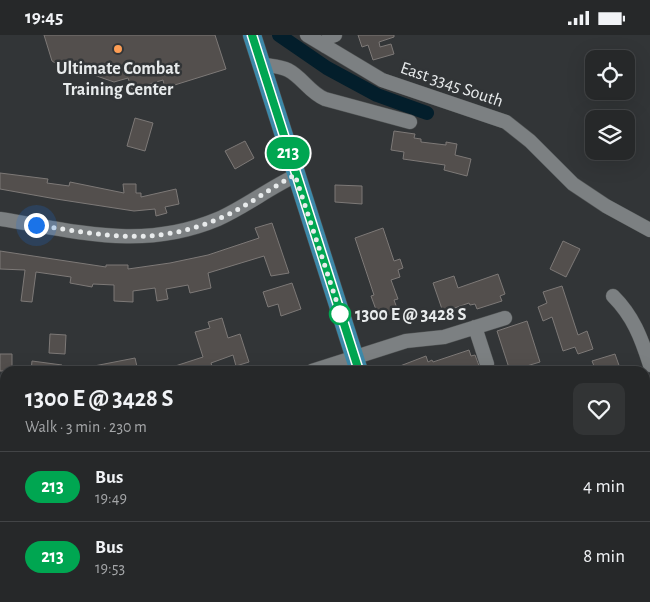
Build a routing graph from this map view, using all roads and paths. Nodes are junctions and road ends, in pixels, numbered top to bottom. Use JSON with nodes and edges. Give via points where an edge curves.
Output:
{"nodes":[{"id":1,"x":252,"y":35,"type":"edge"},
{"id":2,"x":307,"y":35,"type":"edge"},
{"id":3,"x":335,"y":35,"type":"edge"},
{"id":4,"x":325,"y":46,"type":"junction"},
{"id":5,"x":261,"y":64,"type":"junction"},
{"id":6,"x":410,"y":122,"type":"dead end"},
{"id":7,"x":295,"y":175,"type":"junction"},
{"id":8,"x":0,"y":219,"type":"edge"},
{"id":9,"x":650,"y":230,"type":"edge"},
{"id":10,"x":613,"y":295,"type":"dead end"},
{"id":11,"x":505,"y":318,"type":"dead end"},
{"id":12,"x":475,"y":327,"type":"junction"},
{"id":13,"x":357,"y":364,"type":"edge"},
{"id":14,"x":487,"y":364,"type":"dead end"},
{"id":15,"x":650,"y":365,"type":"edge"},
{"id":16,"x":344,"y":366,"type":"edge"}],
"edges":[{"from":1,"to":5,"type":"main road"},
{"from":2,"to":4,"type":"street","name":"East 3345 South"},
{"from":3,"to":4,"type":"street","via":[[329,37]]},
{"from":4,"to":9,"type":"street","name":"East 3345 South","via":[[382,80],[506,122],[573,184]]},
{"from":5,"to":6,"type":"street","via":[[287,69],[318,97]]},
{"from":5,"to":7,"type":"main road"},
{"from":7,"to":8,"type":"street","via":[[219,219],[163,235],[126,238]]},
{"from":7,"to":13,"type":"main road"},
{"from":10,"to":15,"type":"street","via":[[636,325]]},
{"from":11,"to":12,"type":"street"},
{"from":12,"to":13,"type":"street","via":[[437,339],[406,341]]},
{"from":12,"to":14,"type":"street"},
{"from":13,"to":16,"type":"street"}]}
